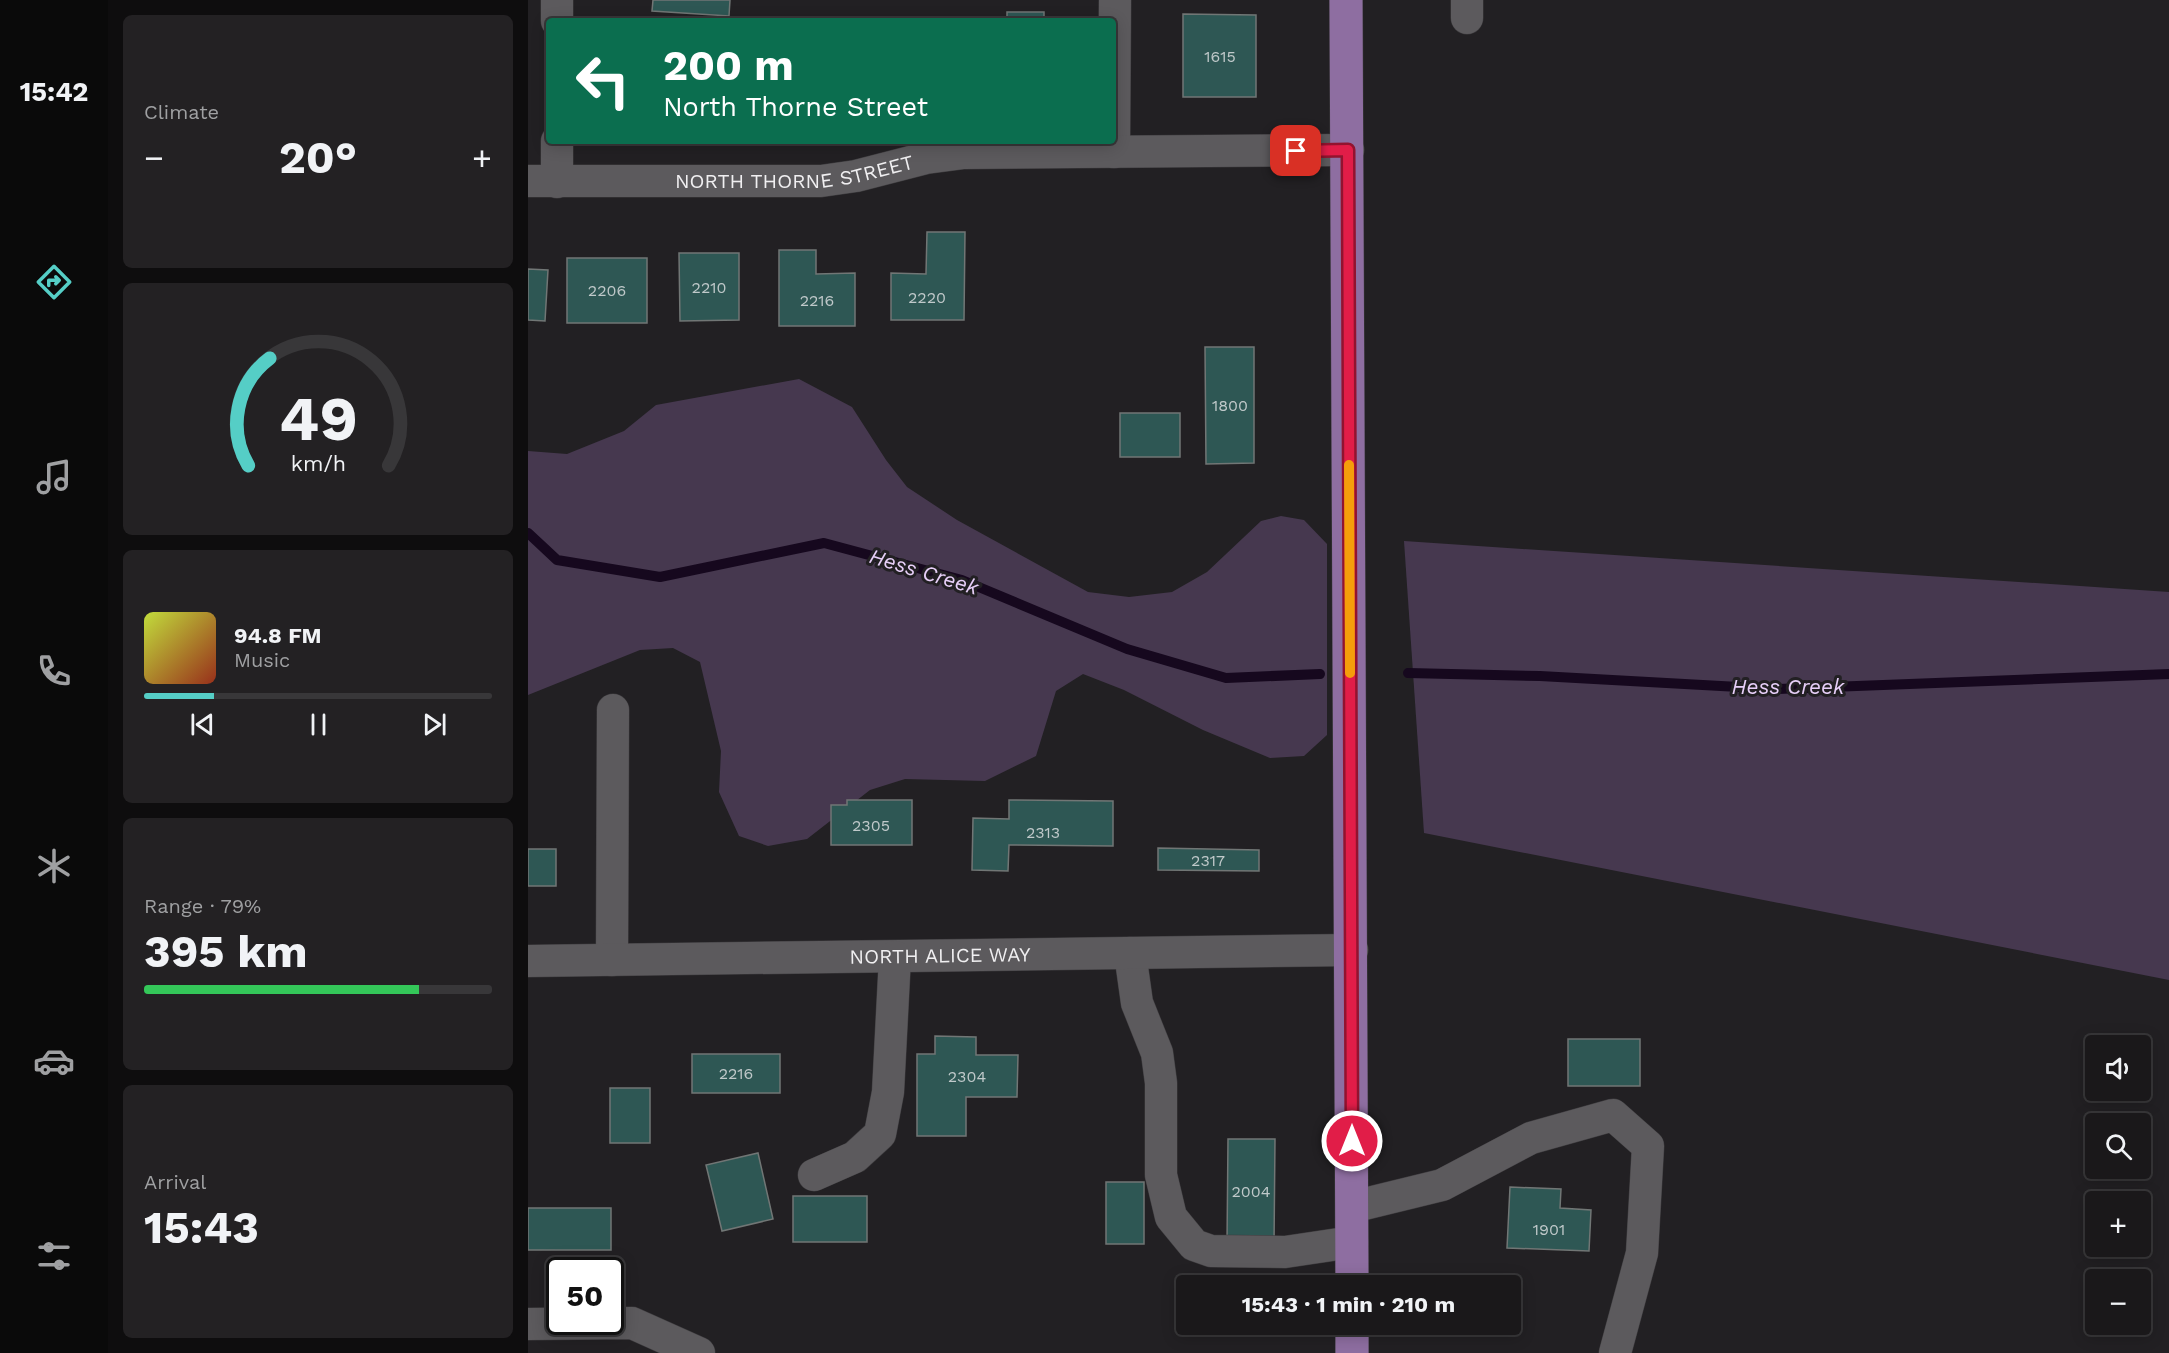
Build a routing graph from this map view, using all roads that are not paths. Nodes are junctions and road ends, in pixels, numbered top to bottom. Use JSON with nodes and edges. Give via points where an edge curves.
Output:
{"nodes":[{"id":1,"x":557,"y":0,"type":"edge"},
{"id":2,"x":1115,"y":0,"type":"edge"},
{"id":3,"x":1346,"y":0,"type":"edge"},
{"id":4,"x":557,"y":18,"type":"edge"},
{"id":5,"x":1115,"y":18,"type":"edge"},
{"id":6,"x":556,"y":144,"type":"edge"},
{"id":7,"x":1114,"y":144,"type":"edge"},
{"id":8,"x":1348,"y":150,"type":"junction"},
{"id":9,"x":1114,"y":152,"type":"junction"},
{"id":10,"x":543,"y":182,"type":"edge"},
{"id":11,"x":613,"y":710,"type":"dead end"},
{"id":12,"x":1352,"y":950,"type":"junction"},
{"id":13,"x":1130,"y":954,"type":"junction"},
{"id":14,"x":895,"y":957,"type":"junction"},
{"id":15,"x":612,"y":960,"type":"junction"},
{"id":16,"x":528,"y":961,"type":"edge"},
{"id":17,"x":814,"y":1175,"type":"dead end"},
{"id":18,"x":1352,"y":1207,"type":"junction"},
{"id":19,"x":1352,"y":1242,"type":"junction"},
{"id":20,"x":1352,"y":1275,"type":"edge"},
{"id":21,"x":528,"y":1324,"type":"edge"},
{"id":22,"x":1352,"y":1335,"type":"edge"},
{"id":23,"x":699,"y":1353,"type":"edge"},
{"id":24,"x":1352,"y":1353,"type":"edge"},
{"id":25,"x":1615,"y":1353,"type":"edge"}],
"edges":[{"from":1,"to":4,"type":"street"},
{"from":2,"to":5,"type":"street"},
{"from":3,"to":8,"type":"main road"},
{"from":6,"to":10,"type":"street"},
{"from":7,"to":9,"type":"street"},
{"from":8,"to":9,"type":"street","name":"NORTH THORNE STREET"},
{"from":8,"to":12,"type":"main road"},
{"from":9,"to":10,"type":"street","name":"NORTH THORNE STREET","via":[[964,153],[821,180]]},
{"from":11,"to":15,"type":"street"},
{"from":12,"to":13,"type":"street","name":"NORTH ALICE WAY"},
{"from":12,"to":18,"type":"main road"},
{"from":13,"to":14,"type":"street","name":"NORTH ALICE WAY"},
{"from":13,"to":19,"type":"street","via":[[1137,1003],[1157,1053],[1161,1083],[1161,1176],[1172,1217],[1194,1245],[1211,1251],[1285,1252]]},
{"from":14,"to":15,"type":"street","name":"NORTH ALICE WAY"},
{"from":14,"to":17,"type":"street","via":[[888,1092],[880,1134],[855,1157]]},
{"from":15,"to":16,"type":"street","name":"NORTH ALICE WAY"},
{"from":18,"to":19,"type":"main road"},
{"from":18,"to":25,"type":"street","via":[[1442,1185],[1531,1138],[1613,1115],[1648,1146],[1642,1253]]},
{"from":19,"to":20,"type":"main road"},
{"from":21,"to":23,"type":"street","via":[[632,1323]]},
{"from":22,"to":24,"type":"main road"}]}
